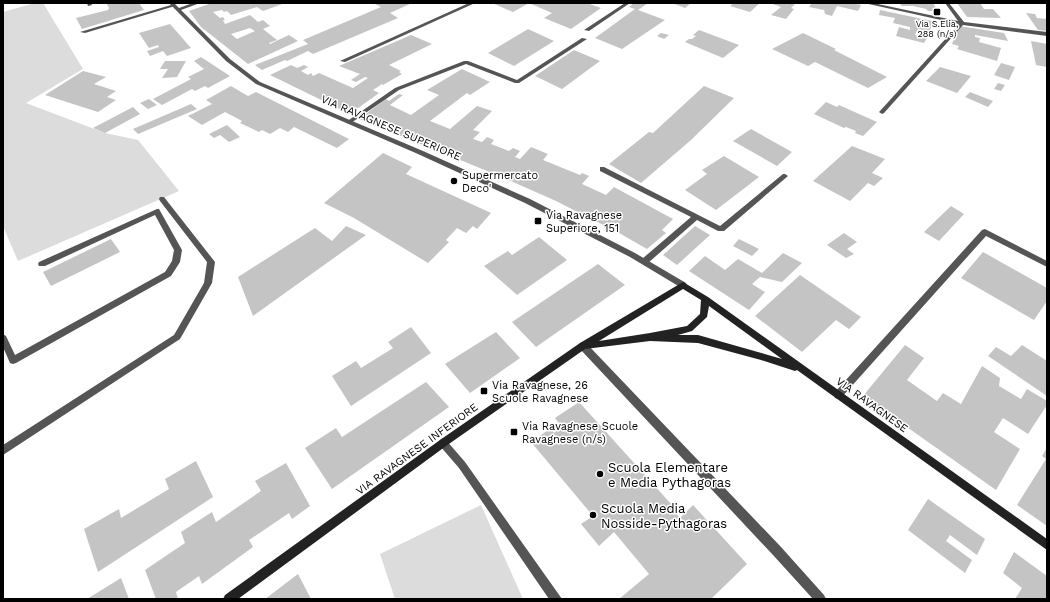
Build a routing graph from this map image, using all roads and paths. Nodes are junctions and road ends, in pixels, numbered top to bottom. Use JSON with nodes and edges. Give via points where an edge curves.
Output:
{"nodes":[{"id":1,"x":198,"y":3,"type":"edge"},
{"id":2,"x":473,"y":3,"type":"edge"},
{"id":3,"x":628,"y":3,"type":"edge"},
{"id":4,"x":866,"y":3,"type":"edge"},
{"id":5,"x":947,"y":3,"type":"edge"},
{"id":6,"x":174,"y":6,"type":"edge"},
{"id":7,"x":962,"y":24,"type":"junction"},
{"id":8,"x":587,"y":30,"type":"dead end"},
{"id":9,"x":83,"y":32,"type":"dead end"},
{"id":10,"x":1047,"y":34,"type":"edge"},
{"id":11,"x":584,"y":40,"type":"dead end"},
{"id":12,"x":343,"y":61,"type":"dead end"},
{"id":13,"x":882,"y":112,"type":"dead end"},
{"id":14,"x":349,"y":122,"type":"junction"},
{"id":15,"x":602,"y":170,"type":"dead end"},
{"id":16,"x":785,"y":176,"type":"dead end"},
{"id":17,"x":162,"y":199,"type":"dead end"},
{"id":18,"x":696,"y":216,"type":"junction"},
{"id":19,"x":645,"y":261,"type":"junction"},
{"id":20,"x":42,"y":264,"type":"dead end"},
{"id":21,"x":1047,"y":264,"type":"edge"},
{"id":22,"x":683,"y":285,"type":"junction"},
{"id":23,"x":705,"y":299,"type":"junction"},
{"id":24,"x":3,"y":338,"type":"edge"},
{"id":25,"x":650,"y":338,"type":"junction"},
{"id":26,"x":584,"y":346,"type":"junction"},
{"id":27,"x":802,"y":369,"type":"junction"},
{"id":28,"x":838,"y":394,"type":"junction"},
{"id":29,"x":443,"y":443,"type":"junction"},
{"id":30,"x":3,"y":450,"type":"edge"},
{"id":31,"x":1047,"y":545,"type":"edge"},
{"id":32,"x":229,"y":599,"type":"edge"},
{"id":33,"x":556,"y":599,"type":"edge"},
{"id":34,"x":820,"y":599,"type":"edge"}],
"edges":[{"from":1,"to":6,"type":"street"},
{"from":2,"to":12,"type":"street"},
{"from":3,"to":8,"type":"street"},
{"from":4,"to":7,"type":"street"},
{"from":5,"to":7,"type":"street"},
{"from":6,"to":9,"type":"street"},
{"from":6,"to":14,"type":"street","name":"VIA RAVAGNESE SUPERIORE","via":[[228,60],[258,83]]},
{"from":7,"to":10,"type":"street"},
{"from":7,"to":13,"type":"street"},
{"from":11,"to":14,"type":"street","via":[[517,82],[466,62],[397,89]]},
{"from":14,"to":19,"type":"street","name":"VIA RAVAGNESE SUPERIORE","via":[[521,196]]},
{"from":15,"to":18,"type":"street"},
{"from":16,"to":18,"type":"street","via":[[722,229]]},
{"from":17,"to":30,"type":"street","via":[[211,262],[208,283],[177,337]]},
{"from":18,"to":19,"type":"street"},
{"from":19,"to":22,"type":"street","name":"VIA RAVAGNESE SUPERIORE"},
{"from":20,"to":24,"type":"street","via":[[157,211],[178,250],[176,262],[168,274],[13,360]]},
{"from":21,"to":28,"type":"street","via":[[985,232]]},
{"from":22,"to":23,"type":"main road","name":"VIA RAVAGNESE"},
{"from":22,"to":26,"type":"main road","name":"VIA RAVAGNESE INFERIORE"},
{"from":23,"to":25,"type":"main road","via":[[704,315],[689,329]]},
{"from":23,"to":27,"type":"main road","name":"VIA RAVAGNESE"},
{"from":25,"to":26,"type":"main road"},
{"from":25,"to":27,"type":"main road","via":[[698,339]]},
{"from":26,"to":29,"type":"main road","name":"VIA RAVAGNESE INFERIORE"},
{"from":26,"to":34,"type":"street"},
{"from":27,"to":28,"type":"main road","name":"VIA RAVAGNESE"},
{"from":28,"to":31,"type":"main road","name":"VIA RAVAGNESE"},
{"from":29,"to":32,"type":"main road","name":"VIA RAVAGNESE INFERIORE"},
{"from":29,"to":33,"type":"street","via":[[462,465]]}]}
